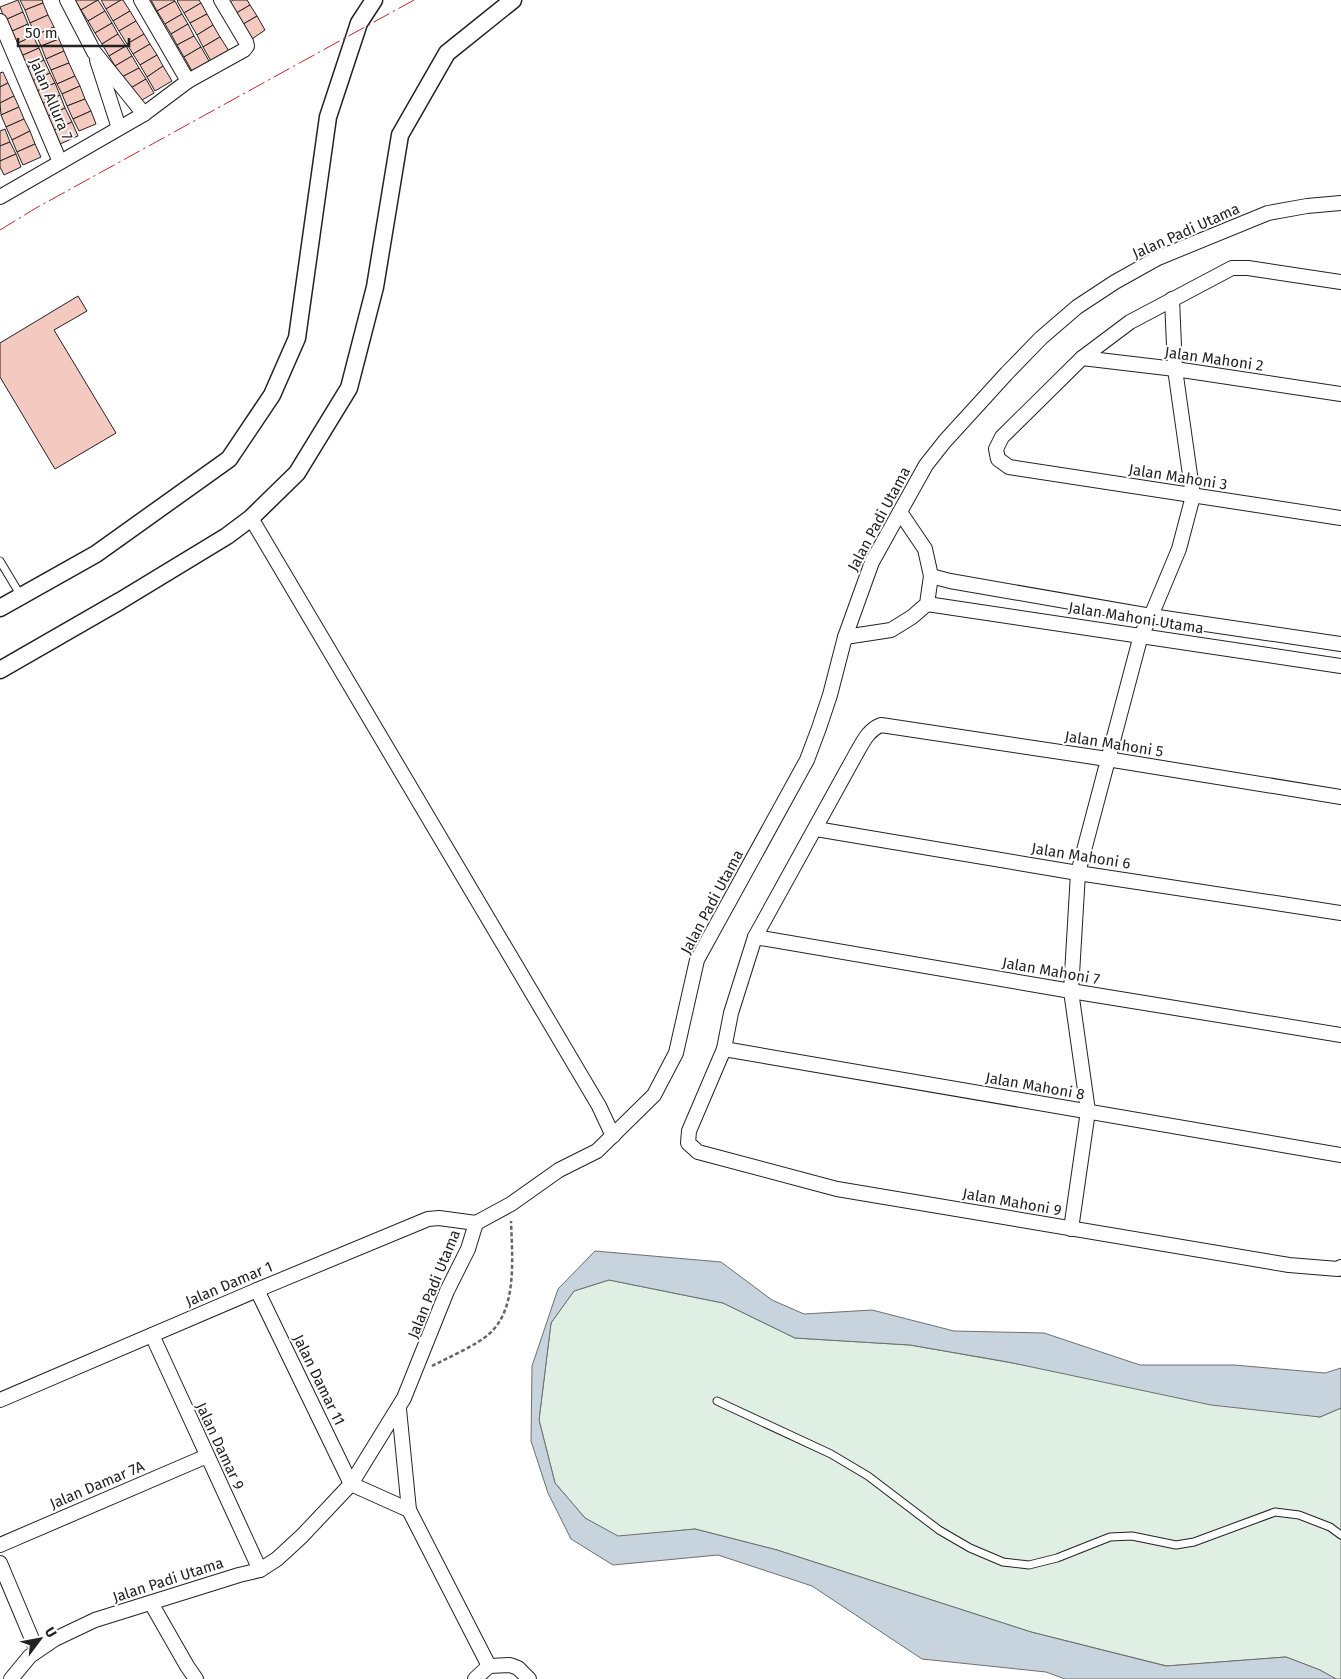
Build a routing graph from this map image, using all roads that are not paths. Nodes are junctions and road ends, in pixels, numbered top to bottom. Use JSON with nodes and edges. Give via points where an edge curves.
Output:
{"nodes":[{"id":1,"x":67,"y":0,"type":"edge"},
{"id":2,"x":141,"y":0,"type":"edge"},
{"id":3,"x":221,"y":0,"type":"edge"},
{"id":4,"x":374,"y":0,"type":"edge"},
{"id":5,"x":513,"y":0,"type":"edge"},
{"id":6,"x":0,"y":21,"type":"edge"},
{"id":7,"x":94,"y":52,"type":"junction"},
{"id":8,"x":188,"y":81,"type":"junction"},
{"id":9,"x":144,"y":114,"type":"junction"},
{"id":10,"x":119,"y":128,"type":"junction"},
{"id":11,"x":60,"y":162,"type":"junction"},
{"id":12,"x":1,"y":194,"type":"edge"},
{"id":13,"x":1341,"y":203,"type":"edge"},
{"id":14,"x":1341,"y":282,"type":"edge"},
{"id":15,"x":1172,"y":299,"type":"junction"},
{"id":16,"x":1082,"y":358,"type":"junction"},
{"id":17,"x":1175,"y":369,"type":"junction"},
{"id":18,"x":1341,"y":394,"type":"edge"},
{"id":19,"x":1192,"y":496,"type":"junction"},
{"id":20,"x":900,"y":512,"type":"junction"},
{"id":21,"x":252,"y":518,"type":"junction"},
{"id":22,"x":1341,"y":518,"type":"edge"},
{"id":23,"x":0,"y":561,"type":"edge"},
{"id":24,"x":931,"y":576,"type":"junction"},
{"id":25,"x":21,"y":596,"type":"junction"},
{"id":26,"x":927,"y":604,"type":"junction"},
{"id":27,"x":0,"y":608,"type":"edge"},
{"id":28,"x":1151,"y":616,"type":"junction"},
{"id":29,"x":1141,"y":635,"type":"junction"},
{"id":30,"x":845,"y":637,"type":"junction"},
{"id":31,"x":1341,"y":644,"type":"edge"},
{"id":32,"x":1341,"y":666,"type":"edge"},
{"id":33,"x":0,"y":670,"type":"edge"},
{"id":34,"x":1107,"y":759,"type":"junction"},
{"id":35,"x":1341,"y":797,"type":"edge"},
{"id":36,"x":816,"y":829,"type":"junction"},
{"id":37,"x":1078,"y":872,"type":"junction"},
{"id":38,"x":1341,"y":913,"type":"edge"},
{"id":39,"x":756,"y":937,"type":"junction"},
{"id":40,"x":1071,"y":992,"type":"junction"},
{"id":41,"x":1341,"y":1035,"type":"edge"},
{"id":42,"x":724,"y":1049,"type":"junction"},
{"id":43,"x":1088,"y":1111,"type":"junction"},
{"id":44,"x":613,"y":1136,"type":"junction"},
{"id":45,"x":1341,"y":1155,"type":"edge"},
{"id":46,"x":476,"y":1223,"type":"junction"},
{"id":47,"x":1071,"y":1229,"type":"junction"},
{"id":48,"x":1339,"y":1268,"type":"edge"},
{"id":49,"x":257,"y":1290,"type":"junction"},
{"id":50,"x":152,"y":1335,"type":"junction"},
{"id":51,"x":0,"y":1400,"type":"edge"},
{"id":52,"x":717,"y":1402,"type":"dead end"},
{"id":53,"x":399,"y":1409,"type":"junction"},
{"id":54,"x":207,"y":1456,"type":"junction"},
{"id":55,"x":351,"y":1484,"type":"junction"},
{"id":56,"x":409,"y":1510,"type":"junction"},
{"id":57,"x":1341,"y":1534,"type":"edge"},
{"id":58,"x":0,"y":1545,"type":"edge"},
{"id":59,"x":0,"y":1563,"type":"edge"},
{"id":60,"x":260,"y":1570,"type":"junction"},
{"id":61,"x":151,"y":1603,"type":"junction"},
{"id":62,"x":37,"y":1651,"type":"junction"},
{"id":63,"x":489,"y":1666,"type":"junction"},
{"id":64,"x":11,"y":1679,"type":"edge"},
{"id":65,"x":196,"y":1679,"type":"edge"},
{"id":66,"x":475,"y":1679,"type":"edge"},
{"id":67,"x":529,"y":1679,"type":"edge"}],
"edges":[{"from":1,"to":7,"type":"street"},
{"from":2,"to":8,"type":"street"},
{"from":3,"to":8,"type":"street","via":[[246,46],[239,54]]},
{"from":4,"to":25,"type":"street","via":[[359,23],[328,117],[297,338],[272,395],[229,459],[96,554]]},
{"from":5,"to":21,"type":"street","via":[[447,53],[400,135],[375,286],[349,388],[297,473]]},
{"from":6,"to":11,"type":"street","name":"Jalan Allura 7"},
{"from":7,"to":9,"type":"street"},
{"from":7,"to":10,"type":"street"},
{"from":8,"to":9,"type":"street"},
{"from":9,"to":10,"type":"street"},
{"from":10,"to":11,"type":"street"},
{"from":11,"to":12,"type":"street"},
{"from":13,"to":20,"type":"street","name":"Jalan Padi Utama","via":[[1268,213],[1223,230],[1158,258],[1077,307],[1027,352],[944,441],[926,465]]},
{"from":14,"to":15,"type":"street","via":[[1232,268]]},
{"from":15,"to":16,"type":"street","via":[[1130,322]]},
{"from":15,"to":17,"type":"street"},
{"from":16,"to":17,"type":"street","name":"Jalan Mahoni 2"},
{"from":16,"to":19,"type":"street","name":"Jalan Mahoni 3","via":[[1002,437],[996,449],[998,460],[1009,467]]},
{"from":17,"to":18,"type":"street","name":"Jalan Mahoni 2"},
{"from":17,"to":19,"type":"street"},
{"from":19,"to":22,"type":"street","name":"Jalan Mahoni 3"},
{"from":19,"to":28,"type":"street","via":[[1179,549]]},
{"from":20,"to":24,"type":"street","via":[[925,548]]},
{"from":20,"to":30,"type":"street","name":"Jalan Padi Utama","via":[[872,562]]},
{"from":21,"to":33,"type":"street","via":[[227,536]]},
{"from":21,"to":44,"type":"street"},
{"from":23,"to":25,"type":"lane"},
{"from":24,"to":26,"type":"street"},
{"from":24,"to":28,"type":"street","name":"Jalan Mahoni Utama"},
{"from":25,"to":27,"type":"street"},
{"from":26,"to":29,"type":"street","name":"Jalan Mahoni Utama"},
{"from":26,"to":30,"type":"street","via":[[891,630]]},
{"from":28,"to":29,"type":"street"},
{"from":28,"to":31,"type":"street","name":"Jalan Mahoni Utama"},
{"from":29,"to":32,"type":"street","name":"Jalan Mahoni Utama"},
{"from":29,"to":34,"type":"street"},
{"from":30,"to":44,"type":"street","name":"Jalan Padi Utama","via":[[830,695],[807,760],[697,960],[676,1053],[654,1095]]},
{"from":34,"to":35,"type":"street","name":"Jalan Mahoni 5"},
{"from":34,"to":36,"type":"street","name":"Jalan Mahoni 5","via":[[881,725],[868,733]]},
{"from":34,"to":37,"type":"street"},
{"from":36,"to":37,"type":"street","name":"Jalan Mahoni 6"},
{"from":36,"to":39,"type":"street"},
{"from":37,"to":38,"type":"street","name":"Jalan Mahoni 6"},
{"from":37,"to":40,"type":"street"},
{"from":39,"to":40,"type":"street","name":"Jalan Mahoni 7"},
{"from":39,"to":42,"type":"street","via":[[731,1013]]},
{"from":40,"to":41,"type":"street","name":"Jalan Mahoni 7"},
{"from":40,"to":43,"type":"street"},
{"from":42,"to":43,"type":"street","name":"Jalan Mahoni 8"},
{"from":42,"to":47,"type":"street","name":"Jalan Mahoni 9","via":[[689,1131],[688,1143],[698,1152],[837,1189]]},
{"from":43,"to":45,"type":"street","name":"Jalan Mahoni 8"},
{"from":43,"to":47,"type":"street"},
{"from":44,"to":46,"type":"street","name":"Jalan Padi Utama","via":[[597,1151],[559,1170],[511,1204]]},
{"from":46,"to":49,"type":"street","name":"Jalan Damar 1","via":[[428,1219]]},
{"from":46,"to":53,"type":"street","name":"Jalan Padi Utama","via":[[468,1249],[447,1291]]},
{"from":47,"to":48,"type":"street","name":"Jalan Mahoni 9","via":[[1289,1265]]},
{"from":49,"to":50,"type":"street","name":"Jalan Damar 1"},
{"from":49,"to":55,"type":"street","name":"Jalan Damar 11"},
{"from":50,"to":51,"type":"street","name":"Jalan Damar 1"},
{"from":50,"to":54,"type":"street","name":"Jalan Damar 9"},
{"from":52,"to":57,"type":"lane","via":[[830,1454],[868,1476],[940,1530],[1003,1562],[1029,1565],[1057,1558],[1110,1536],[1132,1536],[1176,1545],[1194,1542],[1275,1512],[1299,1515]]},
{"from":53,"to":55,"type":"street","name":"Jalan Padi Utama"},
{"from":53,"to":56,"type":"street"},
{"from":54,"to":58,"type":"street","name":"Jalan Damar 7A"},
{"from":54,"to":60,"type":"street","name":"Jalan Damar 9"},
{"from":55,"to":56,"type":"street"},
{"from":55,"to":60,"type":"street","name":"Jalan Padi Utama","via":[[302,1536]]},
{"from":56,"to":63,"type":"street"},
{"from":59,"to":62,"type":"street"},
{"from":60,"to":61,"type":"street","name":"Jalan Padi Utama"},
{"from":61,"to":62,"type":"street","name":"Jalan Padi Utama","via":[[95,1620]]},
{"from":61,"to":65,"type":"street"},
{"from":62,"to":64,"type":"street","name":"Jalan Padi Utama"},
{"from":63,"to":66,"type":"street"},
{"from":63,"to":67,"type":"street","via":[[510,1664]]}]}
